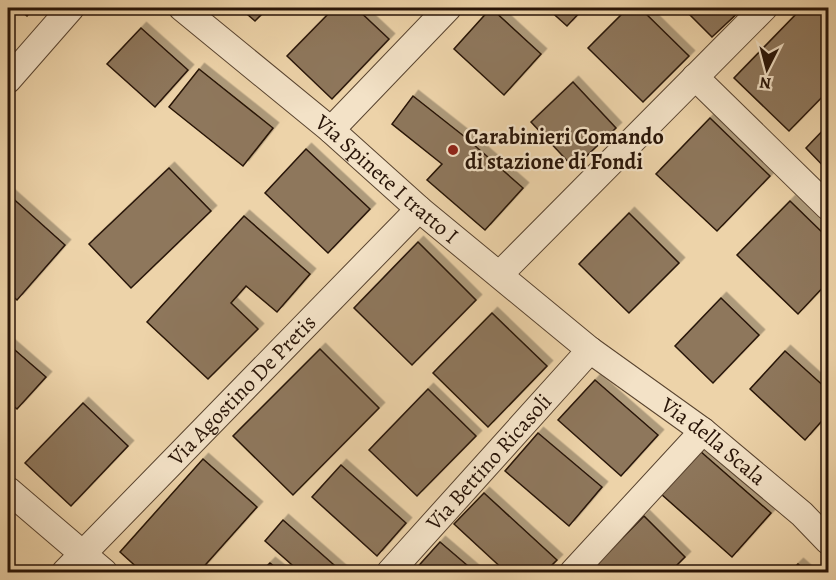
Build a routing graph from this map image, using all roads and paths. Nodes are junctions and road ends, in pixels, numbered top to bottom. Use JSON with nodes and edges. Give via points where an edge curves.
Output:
{"nodes":[{"id":1,"x":71,"y":8,"type":"edge"},
{"id":2,"x":182,"y":8,"type":"edge"},
{"id":3,"x":448,"y":8,"type":"edge"},
{"id":4,"x":764,"y":8,"type":"edge"},
{"id":5,"x":695,"y":77,"type":"junction"},
{"id":6,"x":8,"y":80,"type":"edge"},
{"id":7,"x":331,"y":130,"type":"junction"},
{"id":8,"x":828,"y":207,"type":"edge"},
{"id":9,"x":419,"y":209,"type":"junction"},
{"id":10,"x":500,"y":274,"type":"junction"},
{"id":11,"x":590,"y":350,"type":"junction"},
{"id":12,"x":703,"y":431,"type":"junction"},
{"id":13,"x":8,"y":490,"type":"edge"},
{"id":14,"x":828,"y":541,"type":"edge"},
{"id":15,"x":83,"y":554,"type":"junction"},
{"id":16,"x":65,"y":573,"type":"edge"},
{"id":17,"x":104,"y":573,"type":"edge"},
{"id":18,"x":390,"y":573,"type":"edge"},
{"id":19,"x":573,"y":573,"type":"edge"}],
"edges":[{"from":1,"to":6,"type":"street"},
{"from":2,"to":7,"type":"street","name":"Via Spinete I tratto I"},
{"from":3,"to":7,"type":"street"},
{"from":4,"to":5,"type":"street"},
{"from":5,"to":8,"type":"street"},
{"from":5,"to":10,"type":"street"},
{"from":7,"to":9,"type":"street","name":"Via Spinete I tratto I"},
{"from":9,"to":10,"type":"street","name":"Via Spinete I tratto I"},
{"from":9,"to":15,"type":"street","name":"Via Agostino De Pretis"},
{"from":10,"to":11,"type":"street","name":"Via Spinete I tratto I"},
{"from":11,"to":12,"type":"street","name":"Via della Scala"},
{"from":11,"to":18,"type":"street","name":"Via Bettino Ricasoli"},
{"from":12,"to":14,"type":"street","name":"Via della Scala","via":[[802,514]]},
{"from":12,"to":19,"type":"street"},
{"from":13,"to":15,"type":"street"},
{"from":15,"to":16,"type":"street","name":"Via Agostino De Pretis"},
{"from":15,"to":17,"type":"street"}]}
